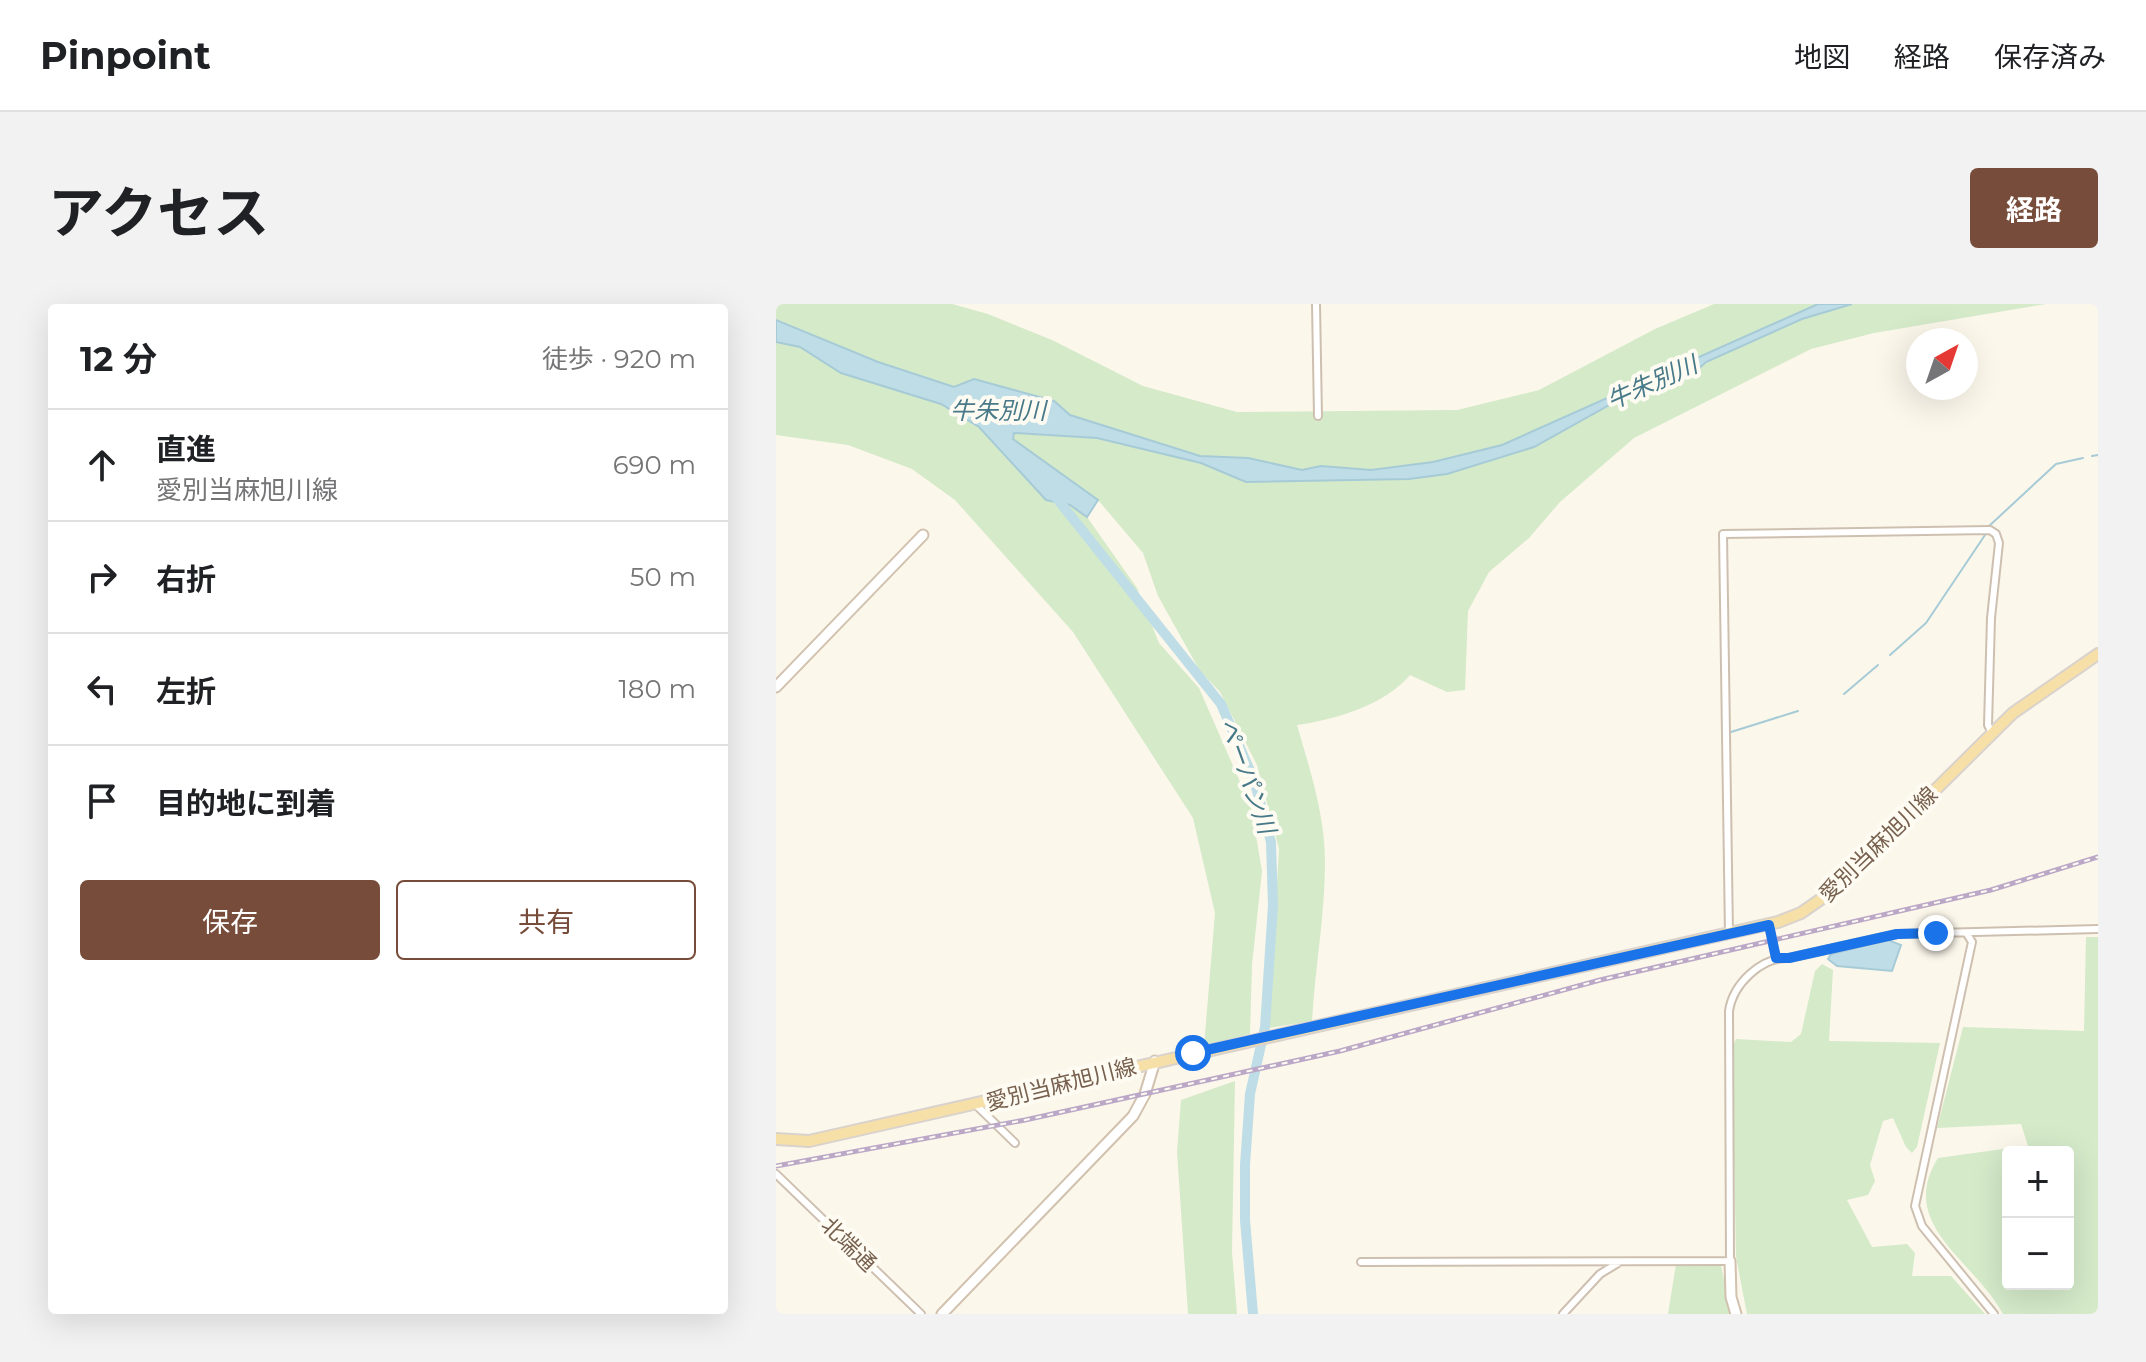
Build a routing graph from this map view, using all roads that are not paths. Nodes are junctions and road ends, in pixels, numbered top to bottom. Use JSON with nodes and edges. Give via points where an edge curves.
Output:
{"nodes":[{"id":1,"x":1316,"y":304,"type":"edge"},
{"id":2,"x":1318,"y":416,"type":"dead end"},
{"id":3,"x":923,"y":535,"type":"dead end"},
{"id":4,"x":2098,"y":654,"type":"edge"},
{"id":5,"x":776,"y":687,"type":"edge"},
{"id":6,"x":1992,"y":733,"type":"junction"},
{"id":7,"x":1769,"y":925,"type":"junction"},
{"id":8,"x":2098,"y":929,"type":"edge"},
{"id":9,"x":1729,"y":934,"type":"junction"},
{"id":10,"x":1967,"y":934,"type":"junction"},
{"id":11,"x":1776,"y":958,"type":"junction"},
{"id":12,"x":1155,"y":1061,"type":"junction"},
{"id":13,"x":976,"y":1105,"type":"junction"},
{"id":14,"x":776,"y":1139,"type":"edge"},
{"id":15,"x":1015,"y":1143,"type":"dead end"},
{"id":16,"x":776,"y":1174,"type":"edge"},
{"id":17,"x":1730,"y":1261,"type":"junction"},
{"id":18,"x":1361,"y":1262,"type":"dead end"},
{"id":19,"x":1618,"y":1263,"type":"junction"},
{"id":20,"x":921,"y":1314,"type":"edge"},
{"id":21,"x":942,"y":1314,"type":"edge"},
{"id":22,"x":1563,"y":1314,"type":"edge"},
{"id":23,"x":1736,"y":1314,"type":"edge"},
{"id":24,"x":1994,"y":1314,"type":"edge"}],
"edges":[{"from":1,"to":2,"type":"street"},
{"from":3,"to":5,"type":"street"},
{"from":4,"to":6,"type":"main road","name":"愛別当麻旭川線","via":[[2038,692]]},
{"from":6,"to":7,"type":"main road","name":"愛別当麻旭川線","via":[[1834,890],[1801,913]]},
{"from":6,"to":9,"type":"street","via":[[1988,725],[1996,534],[1723,534]]},
{"from":7,"to":9,"type":"main road","name":"愛別当麻旭川線"},
{"from":7,"to":11,"type":"street"},
{"from":8,"to":10,"type":"street"},
{"from":9,"to":12,"type":"main road","name":"愛別当麻旭川線"},
{"from":10,"to":11,"type":"street","via":[[1897,934]]},
{"from":10,"to":24,"type":"street","via":[[1972,942],[1915,1206],[1922,1226]]},
{"from":11,"to":17,"type":"street","via":[[1737,986],[1730,1003]]},
{"from":12,"to":13,"type":"main road","name":"愛別当麻旭川線"},
{"from":12,"to":21,"type":"street","via":[[1133,1116]]},
{"from":13,"to":14,"type":"main road","name":"愛別当麻旭川線","via":[[809,1141]]},
{"from":13,"to":15,"type":"street"},
{"from":16,"to":20,"type":"street","name":"北端通"},
{"from":17,"to":19,"type":"street"},
{"from":17,"to":23,"type":"street"},
{"from":18,"to":19,"type":"street"},
{"from":19,"to":22,"type":"street","via":[[1600,1274]]}]}
